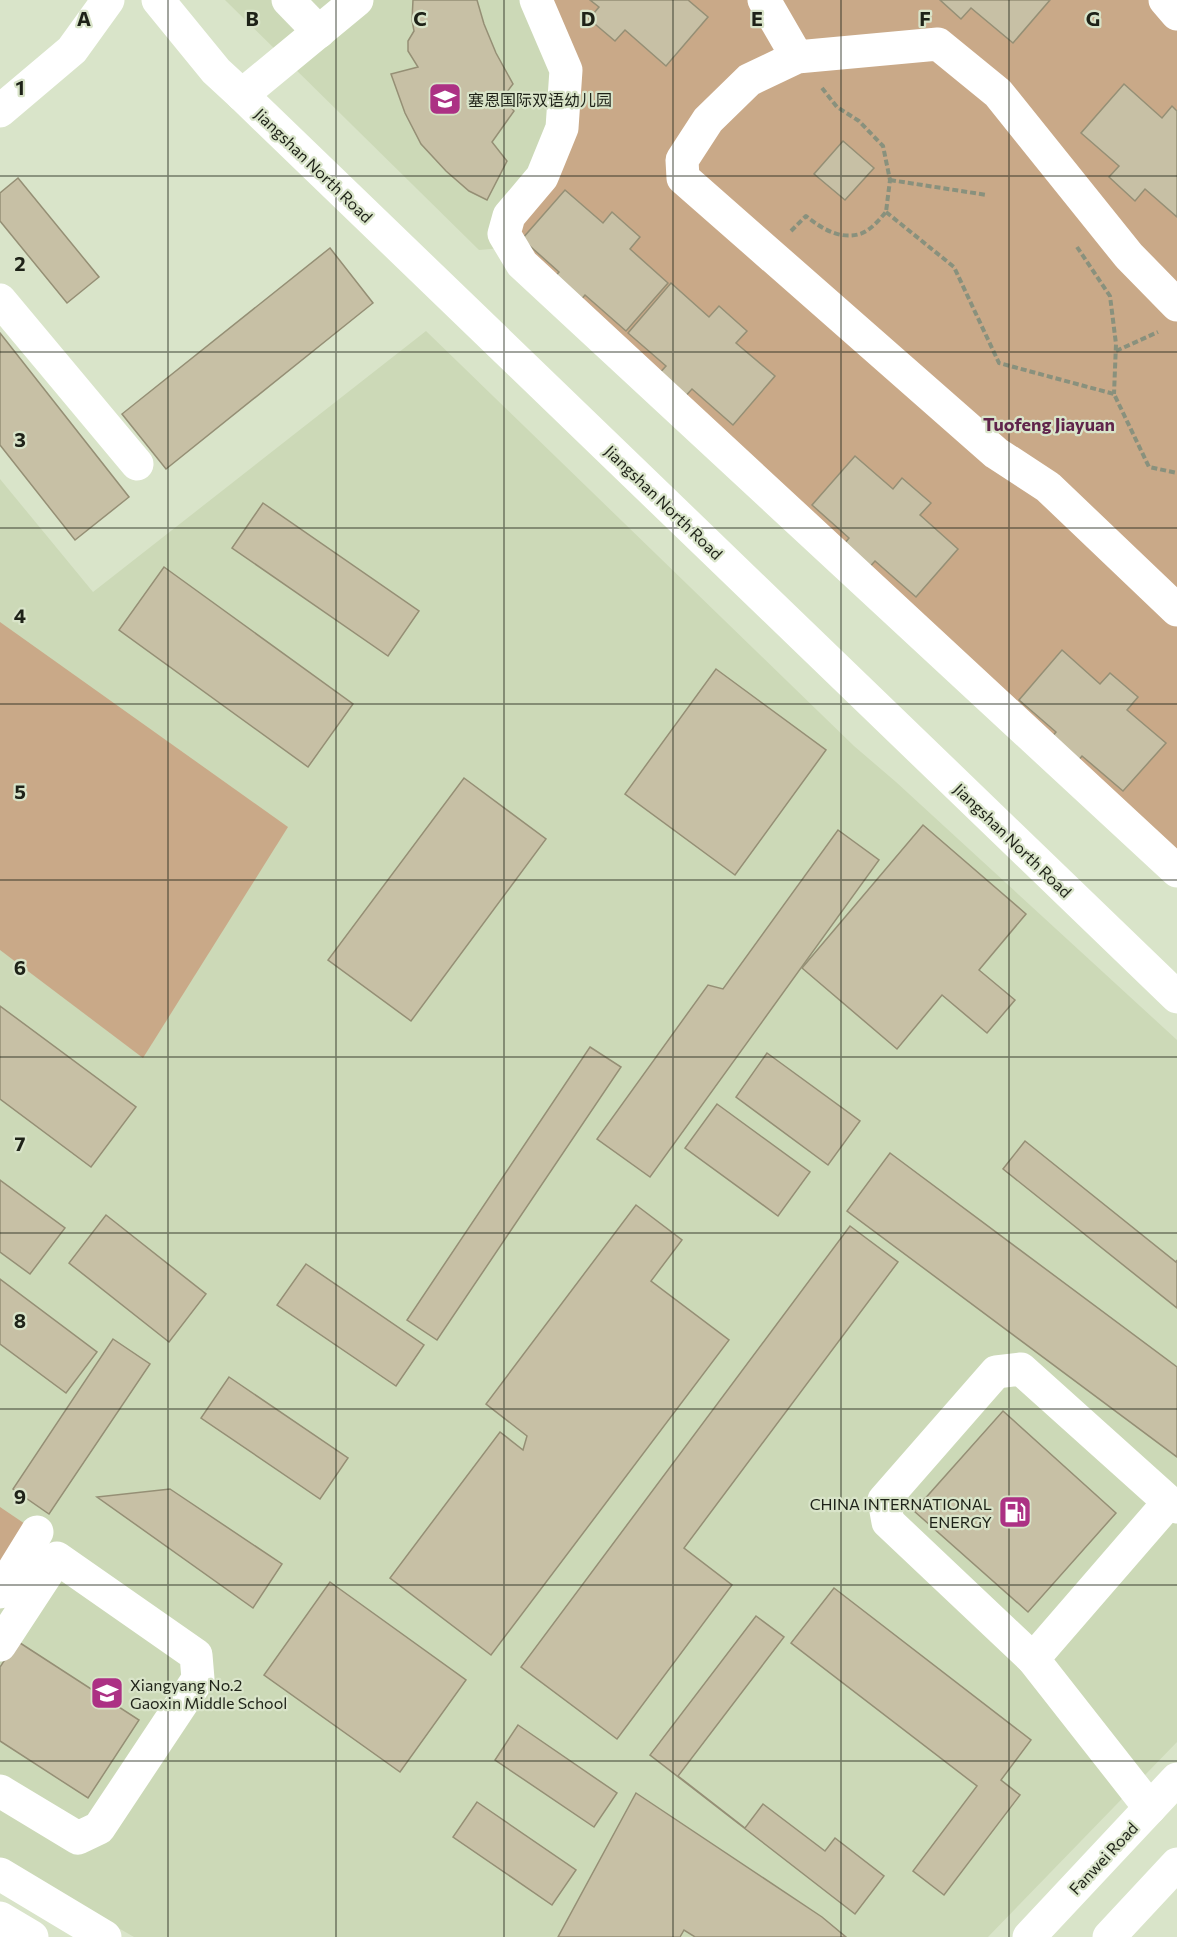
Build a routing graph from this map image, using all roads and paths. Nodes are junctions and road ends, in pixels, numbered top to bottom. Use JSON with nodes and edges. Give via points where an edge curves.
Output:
{"nodes":[{"id":1,"x":108,"y":0,"type":"edge"},
{"id":2,"x":158,"y":0,"type":"edge"},
{"id":3,"x":288,"y":0,"type":"edge"},
{"id":4,"x":357,"y":0,"type":"edge"},
{"id":5,"x":536,"y":0,"type":"edge"},
{"id":6,"x":764,"y":0,"type":"edge"},
{"id":7,"x":1165,"y":0,"type":"edge"},
{"id":8,"x":1177,"y":14,"type":"edge"},
{"id":9,"x":319,"y":32,"type":"junction"},
{"id":10,"x":797,"y":57,"type":"junction"},
{"id":11,"x":242,"y":96,"type":"junction"},
{"id":12,"x":0,"y":111,"type":"edge"},
{"id":13,"x":890,"y":180,"type":"junction"},
{"id":14,"x":987,"y":195,"type":"dead end"},
{"id":15,"x":886,"y":213,"type":"junction"},
{"id":16,"x":1077,"y":248,"type":"dead end"},
{"id":17,"x":769,"y":253,"type":"junction"},
{"id":18,"x":0,"y":300,"type":"edge"},
{"id":19,"x":1172,"y":316,"type":"edge"},
{"id":20,"x":1116,"y":352,"type":"junction"},
{"id":21,"x":1114,"y":394,"type":"junction"},
{"id":22,"x":137,"y":464,"type":"dead end"},
{"id":23,"x":1177,"y":473,"type":"edge"},
{"id":24,"x":1177,"y":610,"type":"edge"},
{"id":25,"x":1177,"y":871,"type":"edge"},
{"id":26,"x":1177,"y":997,"type":"edge"},
{"id":27,"x":1173,"y":1505,"type":"edge"},
{"id":28,"x":37,"y":1532,"type":"dead end"},
{"id":29,"x":0,"y":1592,"type":"edge"},
{"id":30,"x":0,"y":1645,"type":"edge"},
{"id":31,"x":1033,"y":1659,"type":"junction"},
{"id":32,"x":1177,"y":1779,"type":"edge"},
{"id":33,"x":0,"y":1791,"type":"edge"},
{"id":34,"x":1150,"y":1808,"type":"junction"},
{"id":35,"x":1177,"y":1864,"type":"edge"},
{"id":36,"x":0,"y":1874,"type":"edge"},
{"id":37,"x":0,"y":1917,"type":"edge"},
{"id":38,"x":32,"y":1937,"type":"edge"},
{"id":39,"x":105,"y":1937,"type":"edge"},
{"id":40,"x":1029,"y":1937,"type":"edge"},
{"id":41,"x":1109,"y":1937,"type":"edge"}],
"edges":[{"from":1,"to":12,"type":"street","via":[[72,50]]},
{"from":2,"to":11,"type":"street","name":"Jiangshan North Road"},
{"from":3,"to":9,"type":"street"},
{"from":4,"to":9,"type":"street"},
{"from":5,"to":25,"type":"street","via":[[566,70],[562,128],[542,177],[509,216],[504,234],[522,264]]},
{"from":6,"to":10,"type":"street"},
{"from":7,"to":8,"type":"street"},
{"from":9,"to":11,"type":"street"},
{"from":10,"to":13,"type":"path","via":[[837,108],[860,121],[884,146]]},
{"from":10,"to":17,"type":"street","via":[[749,80],[708,120],[682,160],[683,178]]},
{"from":10,"to":19,"type":"street","via":[[938,44],[998,93],[1129,256]]},
{"from":11,"to":26,"type":"street","name":"Jiangshan North Road"},
{"from":13,"to":14,"type":"path"},
{"from":13,"to":15,"type":"path"},
{"from":15,"to":17,"type":"path","via":[[861,234],[840,235],[821,228],[806,216]]},
{"from":15,"to":21,"type":"path","via":[[954,267],[999,363]]},
{"from":16,"to":20,"type":"path","via":[[1110,296]]},
{"from":17,"to":24,"type":"street","via":[[996,453],[1048,487]]},
{"from":18,"to":22,"type":"street"},
{"from":19,"to":20,"type":"path"},
{"from":20,"to":21,"type":"path"},
{"from":21,"to":23,"type":"path","via":[[1149,467]]},
{"from":27,"to":31,"type":"street"},
{"from":27,"to":31,"type":"street","via":[[1021,1369],[996,1372],[884,1500],[888,1522]]},
{"from":28,"to":29,"type":"street"},
{"from":30,"to":33,"type":"street","via":[[57,1558],[196,1655],[198,1679],[99,1828],[78,1838]]},
{"from":31,"to":34,"type":"street"},
{"from":32,"to":34,"type":"street","name":"Fanwei Road"},
{"from":34,"to":40,"type":"street","name":"Fanwei Road"},
{"from":35,"to":41,"type":"street"},
{"from":36,"to":39,"type":"street"},
{"from":37,"to":38,"type":"street"}]}
